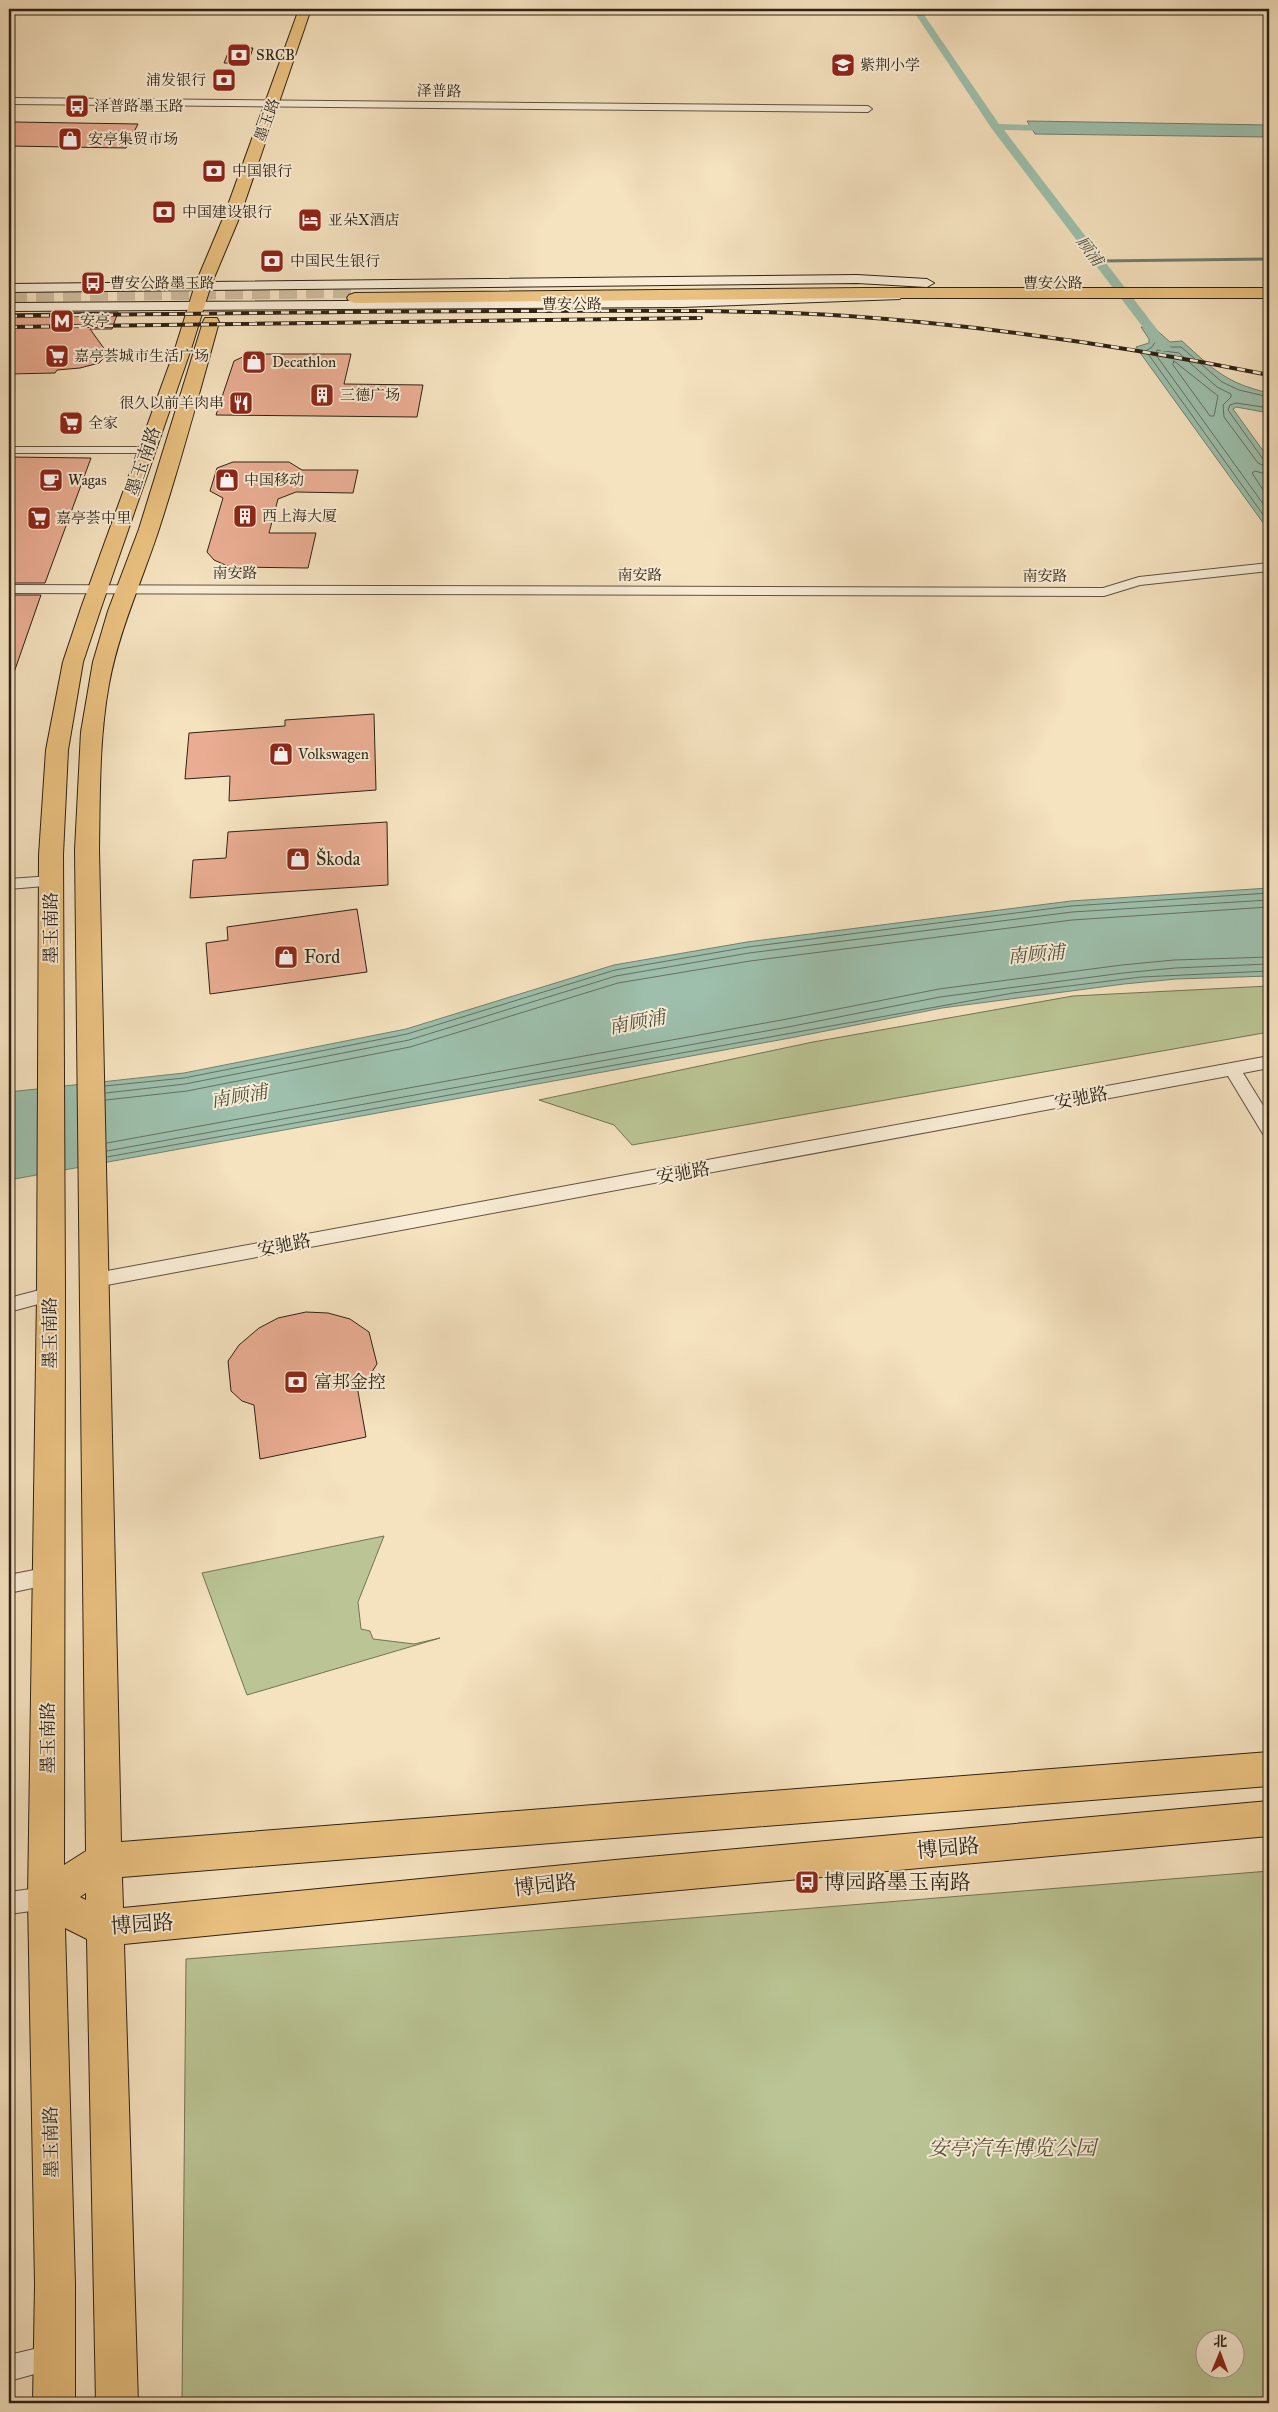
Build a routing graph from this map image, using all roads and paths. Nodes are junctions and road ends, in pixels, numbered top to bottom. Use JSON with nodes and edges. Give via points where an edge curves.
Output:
{"nodes":[{"id":1,"x":305,"y":9,"type":"edge"},
{"id":2,"x":319,"y":9,"type":"edge"},
{"id":3,"x":310,"y":37,"type":"dead end"},
{"id":4,"x":284,"y":100,"type":"junction"},
{"id":5,"x":9,"y":101,"type":"edge"},
{"id":6,"x":868,"y":109,"type":"dead end"},
{"id":7,"x":1269,"y":283,"type":"edge"},
{"id":8,"x":203,"y":285,"type":"junction"},
{"id":9,"x":9,"y":288,"type":"edge"},
{"id":10,"x":927,"y":288,"type":"junction"},
{"id":11,"x":1150,"y":288,"type":"junction"},
{"id":12,"x":1269,"y":293,"type":"edge"},
{"id":13,"x":356,"y":294,"type":"tunnel mouth"},
{"id":14,"x":211,"y":299,"type":"junction"},
{"id":15,"x":9,"y":307,"type":"edge"},
{"id":16,"x":9,"y":450,"type":"edge"},
{"id":17,"x":148,"y":450,"type":"junction"},
{"id":18,"x":1269,"y":567,"type":"edge"},
{"id":19,"x":9,"y":589,"type":"edge"},
{"id":20,"x":99,"y":589,"type":"junction"},
{"id":21,"x":126,"y":589,"type":"junction"},
{"id":22,"x":51,"y":881,"type":"junction"},
{"id":23,"x":9,"y":884,"type":"edge"},
{"id":24,"x":1269,"y":1062,"type":"edge"},
{"id":25,"x":1232,"y":1070,"type":"junction"},
{"id":26,"x":1269,"y":1129,"type":"edge"},
{"id":27,"x":96,"y":1280,"type":"junction"},
{"id":28,"x":50,"y":1294,"type":"junction"},
{"id":29,"x":9,"y":1305,"type":"edge"},
{"id":30,"x":48,"y":1576,"type":"junction"},
{"id":31,"x":9,"y":1584,"type":"edge"},
{"id":32,"x":1269,"y":1769,"type":"edge"},
{"id":33,"x":1269,"y":1819,"type":"edge"},
{"id":34,"x":104,"y":1861,"type":"junction"},
{"id":35,"x":27,"y":1901,"type":"edge"},
{"id":36,"x":103,"y":1928,"type":"junction"},
{"id":37,"x":55,"y":2357,"type":"junction"},
{"id":38,"x":9,"y":2368,"type":"edge"},
{"id":39,"x":54,"y":2403,"type":"edge"},
{"id":40,"x":117,"y":2403,"type":"edge"}],
"edges":[{"from":1,"to":4,"type":"main road","name":"墨玉路"},
{"from":2,"to":3,"type":"main road"},
{"from":4,"to":5,"type":"street","name":"泽普路"},
{"from":4,"to":6,"type":"street","name":"泽普路"},
{"from":4,"to":8,"type":"main road","name":"墨玉路"},
{"from":4,"to":14,"type":"main road","name":"墨玉路","via":[[279,125],[229,263]]},
{"from":7,"to":11,"type":"main road","name":"曹安公路"},
{"from":8,"to":9,"type":"main road"},
{"from":8,"to":14,"type":"main road","name":"墨玉南路"},
{"from":10,"to":11,"type":"main road","name":"曹安公路"},
{"from":10,"to":13,"type":"main road","name":"曹安公路"},
{"from":10,"to":14,"type":"main road","name":"曹安公路","via":[[858,298],[682,303]]},
{"from":10,"to":14,"type":"main road","name":"曹安公路","via":[[857,279]]},
{"from":11,"to":12,"type":"main road","name":"曹安公路"},
{"from":14,"to":15,"type":"main road","name":"曹安公路"},
{"from":14,"to":17,"type":"main road","name":"墨玉南路"},
{"from":14,"to":21,"type":"main road","name":"墨玉南路","via":[[148,530]]},
{"from":16,"to":17,"type":"street"},
{"from":17,"to":20,"type":"main road","name":"墨玉南路"},
{"from":18,"to":21,"type":"street","name":"南安路","via":[[1139,581],[1104,592]]},
{"from":19,"to":20,"type":"street","name":"南安路"},
{"from":20,"to":21,"type":"street","name":"南安路"},
{"from":20,"to":22,"type":"main road","name":"墨玉南路","via":[[64,702],[53,802]]},
{"from":21,"to":27,"type":"main road","name":"墨玉南路","via":[[103,661],[95,703],[87,850]]},
{"from":22,"to":23,"type":"street"},
{"from":22,"to":28,"type":"main road","name":"墨玉南路"},
{"from":24,"to":25,"type":"street","name":"安驰路"},
{"from":25,"to":26,"type":"street"},
{"from":25,"to":27,"type":"street","name":"安驰路"},
{"from":27,"to":34,"type":"main road","name":"墨玉南路"},
{"from":28,"to":29,"type":"street"},
{"from":28,"to":30,"type":"main road","name":"墨玉南路"},
{"from":30,"to":31,"type":"street"},
{"from":30,"to":35,"type":"main road","name":"墨玉南路"},
{"from":32,"to":34,"type":"main road"},
{"from":33,"to":36,"type":"main road","name":"博园路"},
{"from":34,"to":35,"type":"main road"},
{"from":34,"to":36,"type":"main road","name":"墨玉南路"},
{"from":35,"to":36,"type":"main road","name":"博园路"},
{"from":35,"to":37,"type":"main road","name":"墨玉南路"},
{"from":36,"to":40,"type":"main road","name":"墨玉南路"},
{"from":37,"to":38,"type":"street"},
{"from":37,"to":39,"type":"main road","name":"墨玉南路"}]}
